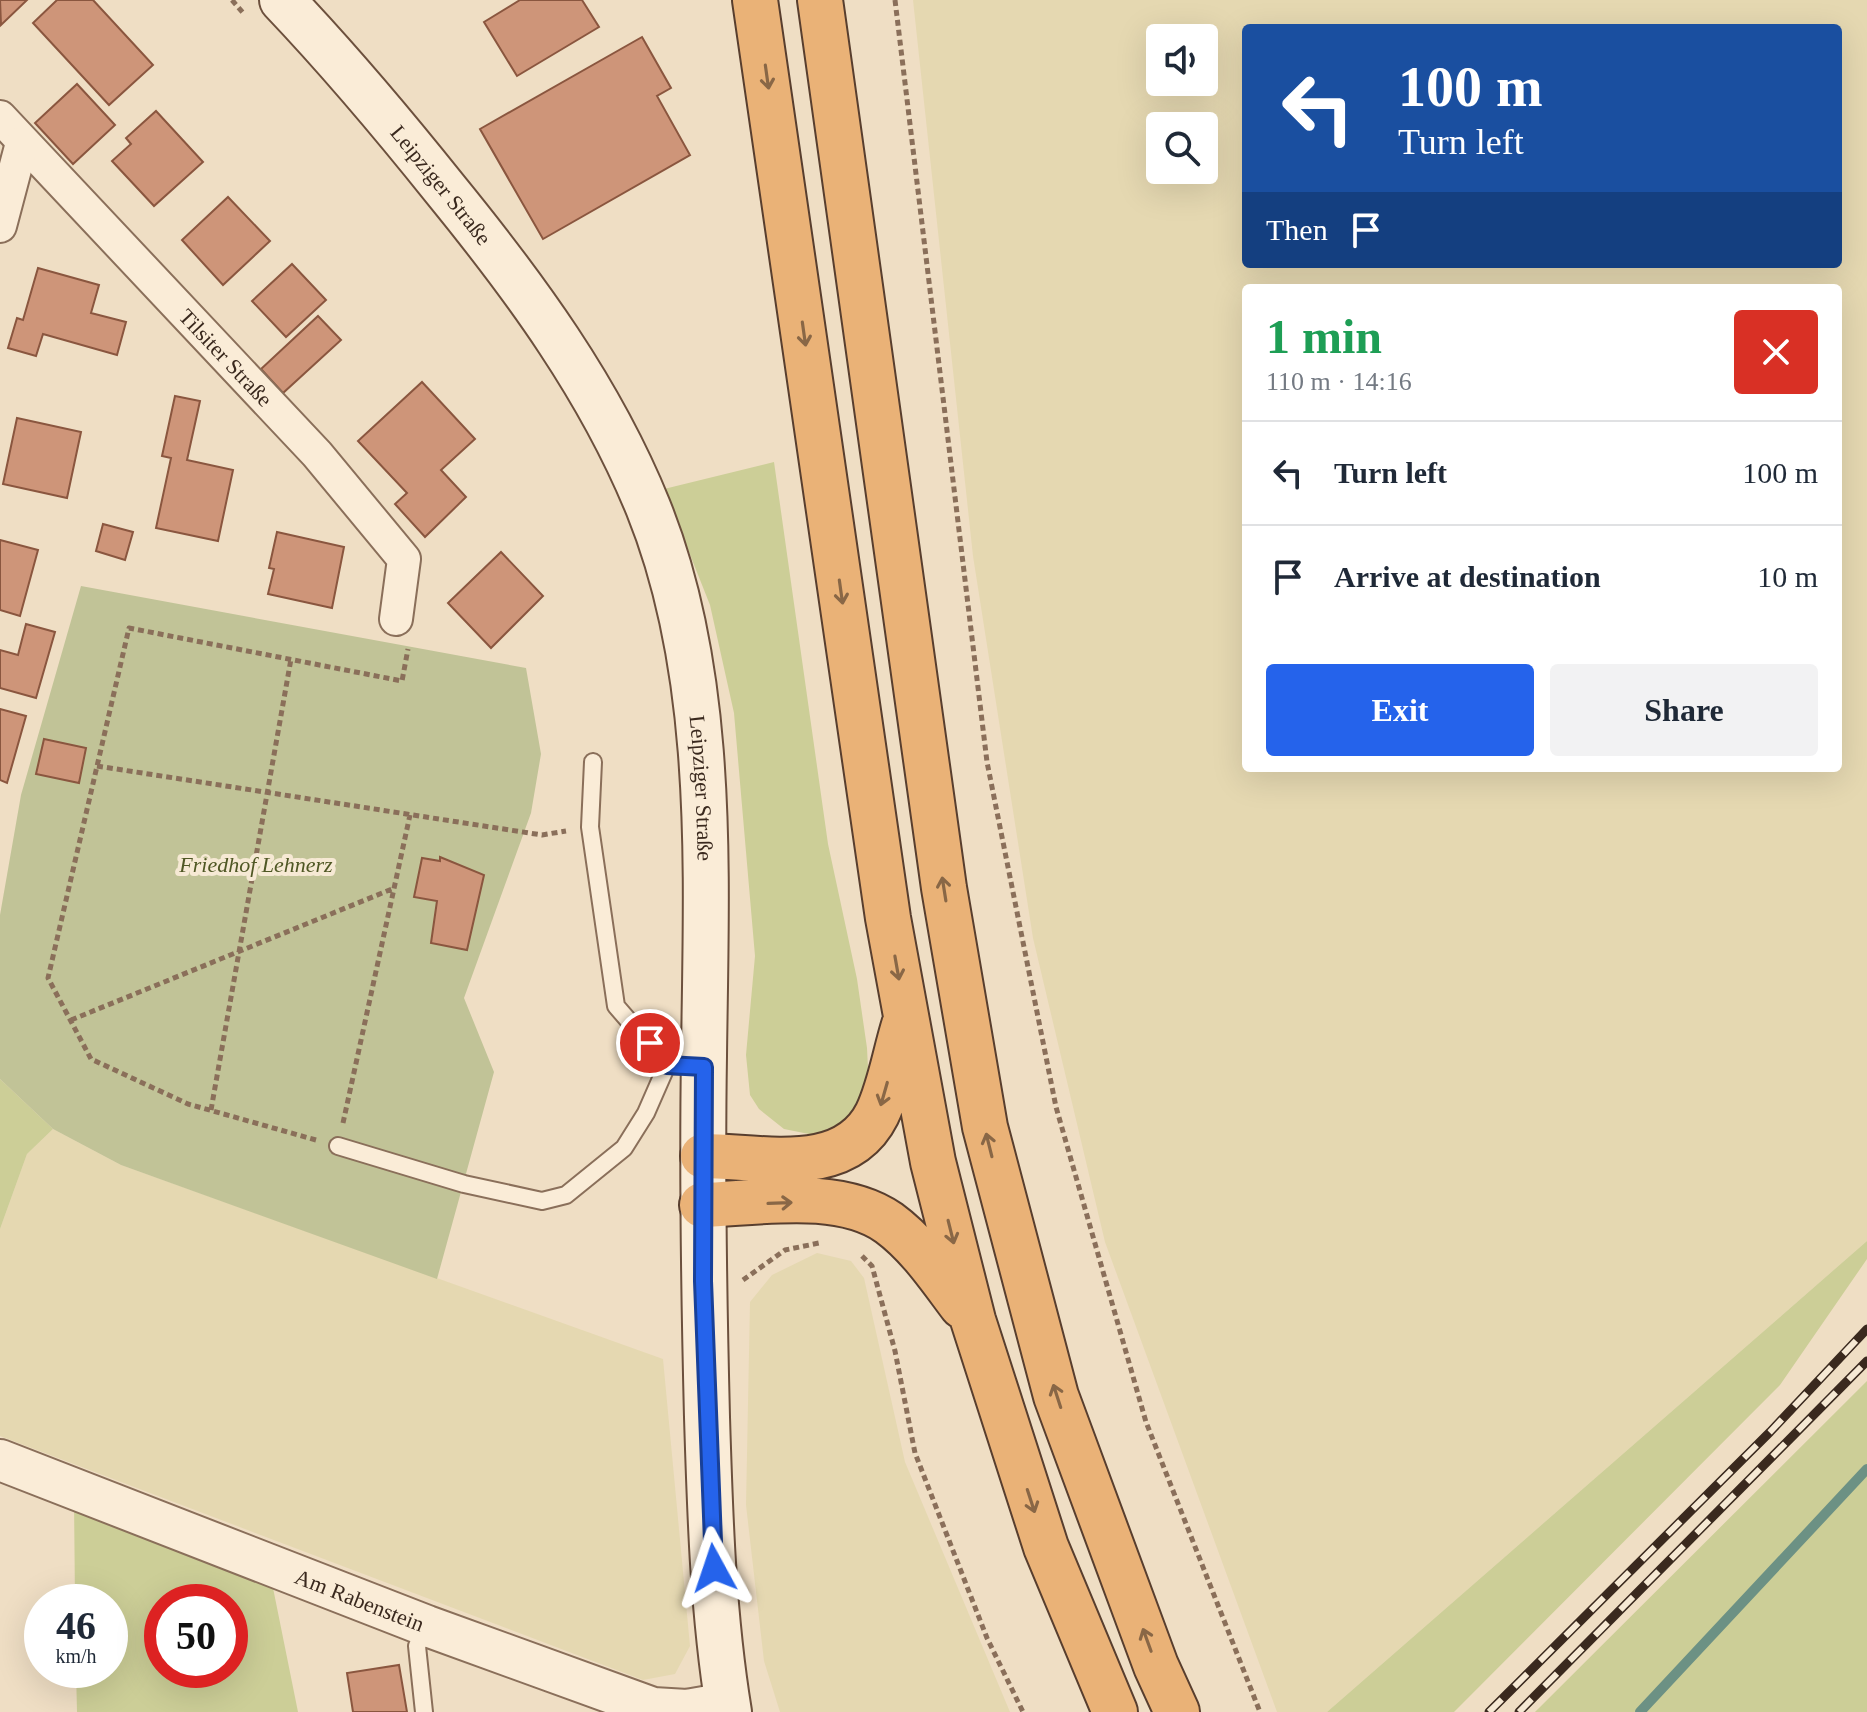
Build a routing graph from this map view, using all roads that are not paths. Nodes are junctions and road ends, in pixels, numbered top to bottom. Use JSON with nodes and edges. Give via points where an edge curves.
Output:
{"nodes":[{"id":1,"x":755,"y":0,"type":"edge"},
{"id":2,"x":820,"y":0,"type":"edge"},
{"id":3,"x":267,"y":11,"type":"edge"},
{"id":4,"x":0,"y":117,"type":"edge"},
{"id":5,"x":22,"y":143,"type":"junction"},
{"id":6,"x":0,"y":226,"type":"edge"},
{"id":7,"x":396,"y":619,"type":"dead end"},
{"id":8,"x":593,"y":762,"type":"dead end"},
{"id":9,"x":905,"y":1019,"type":"junction"},
{"id":10,"x":685,"y":1066,"type":"junction"},
{"id":11,"x":338,"y":1146,"type":"road end"},
{"id":12,"x":703,"y":1156,"type":"junction"},
{"id":13,"x":702,"y":1205,"type":"junction"},
{"id":14,"x":973,"y":1320,"type":"junction"},
{"id":15,"x":0,"y":1460,"type":"edge"},
{"id":16,"x":427,"y":1626,"type":"junction"},
{"id":17,"x":728,"y":1707,"type":"edge"},
{"id":18,"x":424,"y":1712,"type":"edge"},
{"id":19,"x":1115,"y":1712,"type":"edge"},
{"id":20,"x":1177,"y":1712,"type":"edge"}],
"edges":[{"from":1,"to":9,"type":"highway","one_way":true},
{"from":20,"to":2,"type":"highway","one_way":true,"via":[[1056,1396],[985,1127],[944,888]]},
{"from":3,"to":10,"type":"main road","name":"Leipziger Straße","via":[[352,74],[502,259],[554,329],[619,443],[650,511],[673,589],[697,718],[707,896]]},
{"from":4,"to":5,"type":"street","name":"Tilsiter Straße"},
{"from":5,"to":6,"type":"street"},
{"from":5,"to":7,"type":"street","name":"Tilsiter Straße","via":[[317,454],[404,559]]},
{"from":8,"to":10,"type":"lane","via":[[590,827],[616,1006]]},
{"from":9,"to":12,"type":"highway","one_way":true,"via":[[879,1111],[854,1144],[816,1158]]},
{"from":9,"to":14,"type":"highway","one_way":true,"via":[[933,1162]]},
{"from":10,"to":11,"type":"lane","via":[[624,1148],[566,1195],[542,1201]]},
{"from":10,"to":12,"type":"main road","name":"Leipziger Straße"},
{"from":12,"to":13,"type":"main road","name":"Leipziger Straße"},
{"from":13,"to":14,"type":"highway","one_way":true,"via":[[802,1202],[866,1211],[922,1252]]},
{"from":13,"to":17,"type":"main road","name":"Leipziger Straße","via":[[711,1541]]},
{"from":14,"to":19,"type":"highway","one_way":true,"via":[[1046,1547]]},
{"from":15,"to":16,"type":"street","name":"Am Rabenstein"},
{"from":16,"to":17,"type":"street","name":"Am Rabenstein","via":[[653,1708]]},
{"from":16,"to":18,"type":"lane","via":[[417,1646]]}]}
